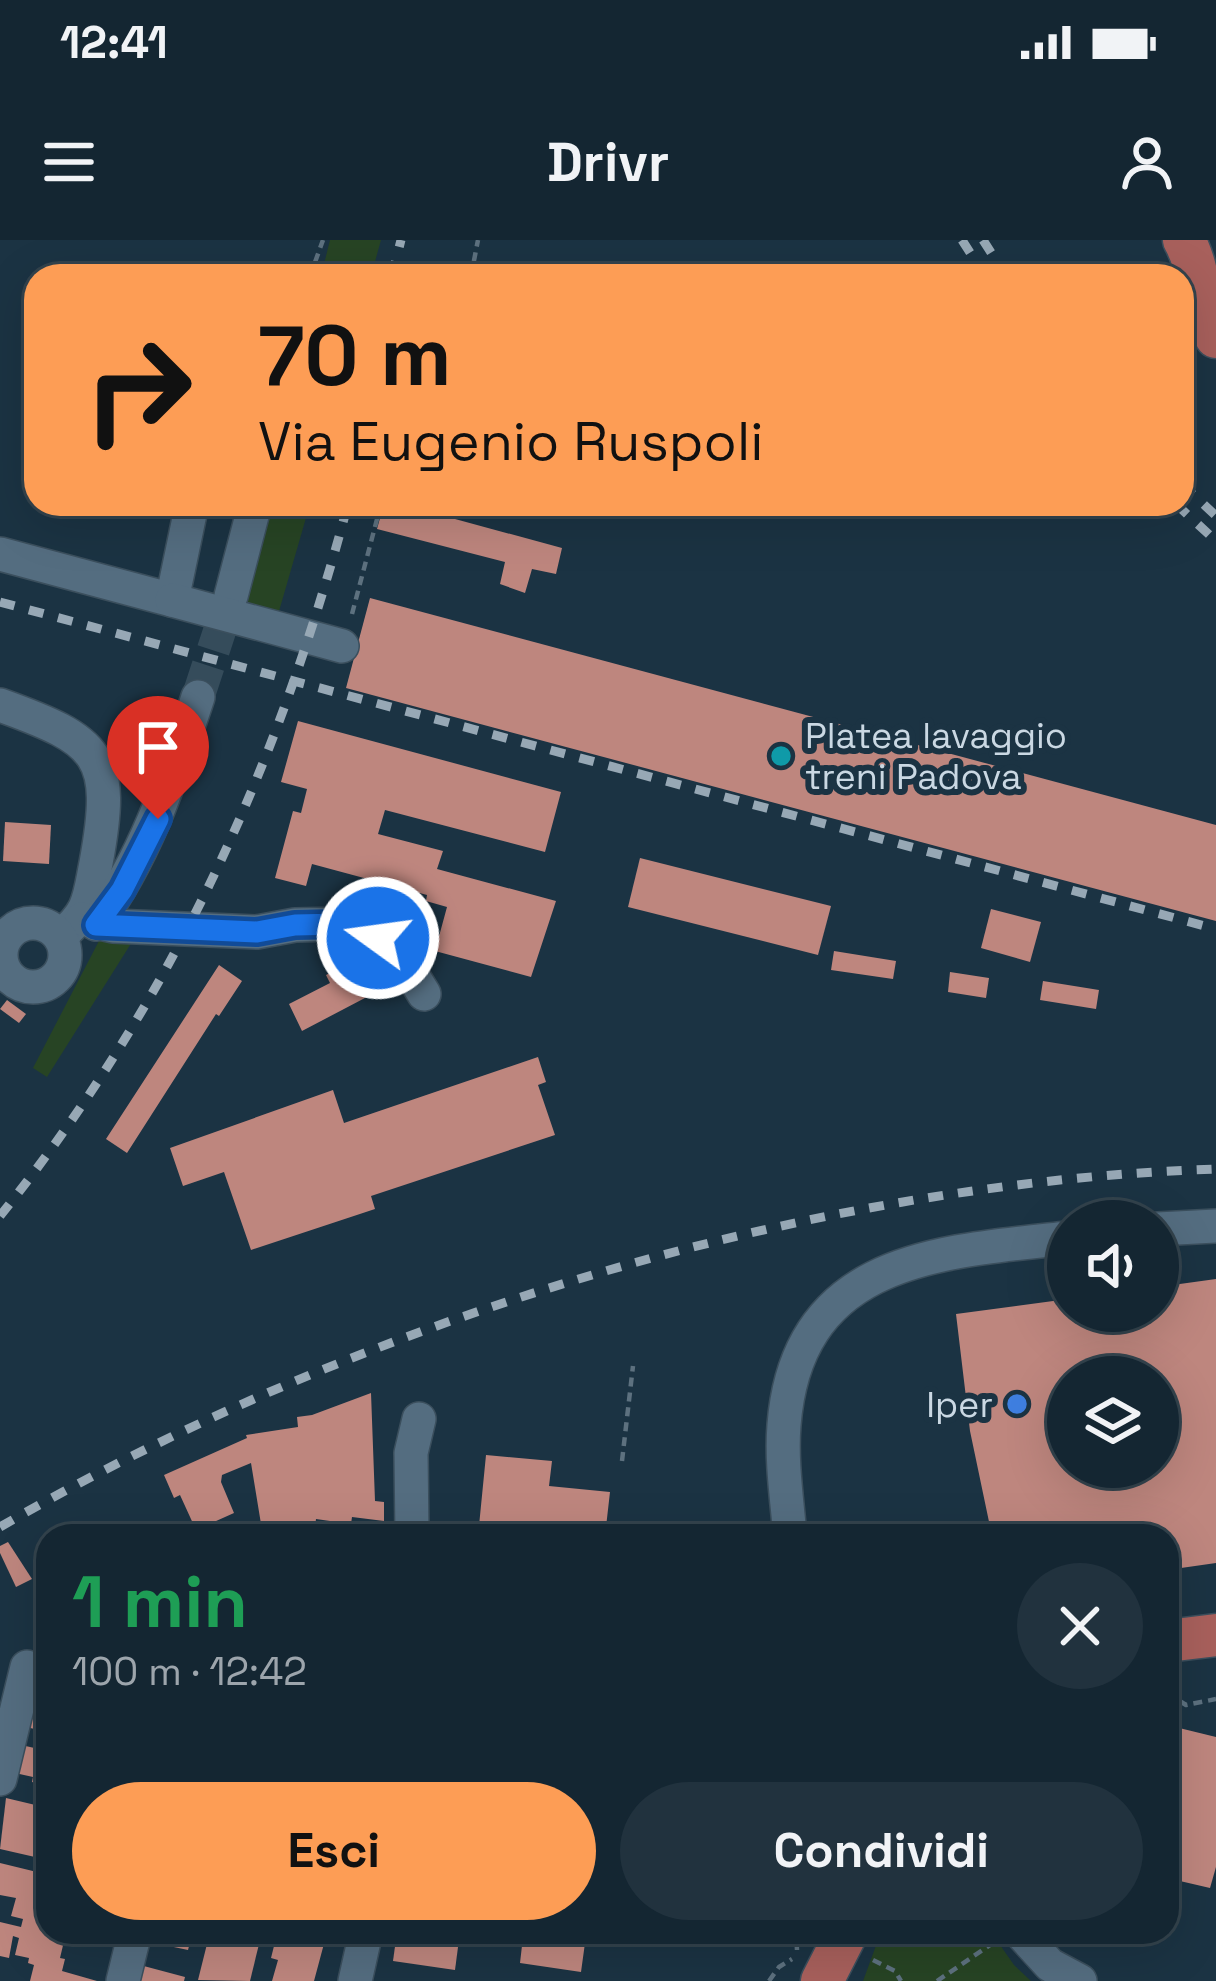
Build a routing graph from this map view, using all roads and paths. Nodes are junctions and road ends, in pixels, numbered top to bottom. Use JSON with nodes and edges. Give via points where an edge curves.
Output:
{"nodes":[{"id":1,"x":1194,"y":267,"type":"edge"},
{"id":2,"x":1216,"y":337,"type":"edge"},
{"id":3,"x":190,"y":516,"type":"edge"},
{"id":4,"x":252,"y":516,"type":"edge"},
{"id":5,"x":378,"y":516,"type":"edge"},
{"id":6,"x":0,"y":554,"type":"edge"},
{"id":7,"x":231,"y":596,"type":"tunnel mouth"},
{"id":8,"x":172,"y":600,"type":"junction"},
{"id":9,"x":342,"y":646,"type":"joint"},
{"id":10,"x":198,"y":698,"type":"tunnel mouth"},
{"id":11,"x":0,"y":705,"type":"edge"},
{"id":12,"x":79,"y":926,"type":"junction"},
{"id":13,"x":0,"y":951,"type":"edge"},
{"id":14,"x":424,"y":994,"type":"dead end"},
{"id":15,"x":1216,"y":1226,"type":"edge"},
{"id":16,"x":1179,"y":1228,"type":"edge"},
{"id":17,"x":1047,"y":1241,"type":"edge"},
{"id":18,"x":633,"y":1366,"type":"dead end"},
{"id":19,"x":419,"y":1419,"type":"dead end"},
{"id":20,"x":622,"y":1461,"type":"dead end"},
{"id":21,"x":412,"y":1524,"type":"edge"},
{"id":22,"x":789,"y":1524,"type":"edge"},
{"id":23,"x":1216,"y":1635,"type":"edge"},
{"id":24,"x":1179,"y":1640,"type":"edge"},
{"id":25,"x":27,"y":1667,"type":"dead end"},
{"id":26,"x":1216,"y":1700,"type":"edge"},
{"id":27,"x":1179,"y":1701,"type":"edge"},
{"id":28,"x":0,"y":1779,"type":"edge"},
{"id":29,"x":132,"y":1944,"type":"edge"},
{"id":30,"x":363,"y":1944,"type":"edge"},
{"id":31,"x":797,"y":1944,"type":"edge"},
{"id":32,"x":848,"y":1944,"type":"edge"},
{"id":33,"x":857,"y":1944,"type":"edge"},
{"id":34,"x":995,"y":1944,"type":"edge"},
{"id":35,"x":1017,"y":1944,"type":"edge"},
{"id":36,"x":123,"y":1981,"type":"edge"},
{"id":37,"x":355,"y":1981,"type":"edge"},
{"id":38,"x":770,"y":1981,"type":"edge"},
{"id":39,"x":822,"y":1981,"type":"edge"},
{"id":40,"x":901,"y":1981,"type":"edge"},
{"id":41,"x":937,"y":1981,"type":"edge"},
{"id":42,"x":1080,"y":1981,"type":"edge"}],
"edges":[{"from":1,"to":2,"type":"main road"},
{"from":3,"to":8,"type":"street"},
{"from":4,"to":7,"type":"street"},
{"from":5,"to":9,"type":"path"},
{"from":6,"to":8,"type":"street"},
{"from":8,"to":9,"type":"street"},
{"from":10,"to":12,"type":"street","via":[[158,819],[122,890]]},
{"from":11,"to":12,"type":"street","via":[[78,739],[105,781],[105,816]]},
{"from":12,"to":13,"type":"street","via":[[23,923]]},
{"from":12,"to":13,"type":"street","via":[[65,962],[43,986],[11,979]]},
{"from":12,"to":14,"type":"street","via":[[257,932],[341,924],[400,955]]},
{"from":15,"to":16,"type":"street"},
{"from":17,"to":22,"type":"street","via":[[910,1261],[867,1280],[828,1312],[788,1395]]},
{"from":18,"to":20,"type":"path"},
{"from":19,"to":21,"type":"street"},
{"from":23,"to":24,"type":"main road"},
{"from":25,"to":28,"type":"street"},
{"from":26,"to":27,"type":"path"},
{"from":29,"to":36,"type":"street"},
{"from":30,"to":37,"type":"street"},
{"from":31,"to":38,"type":"path","via":[[797,1954]]},
{"from":32,"to":39,"type":"main road"},
{"from":33,"to":40,"type":"path"},
{"from":34,"to":41,"type":"path"},
{"from":35,"to":42,"type":"street"}]}
